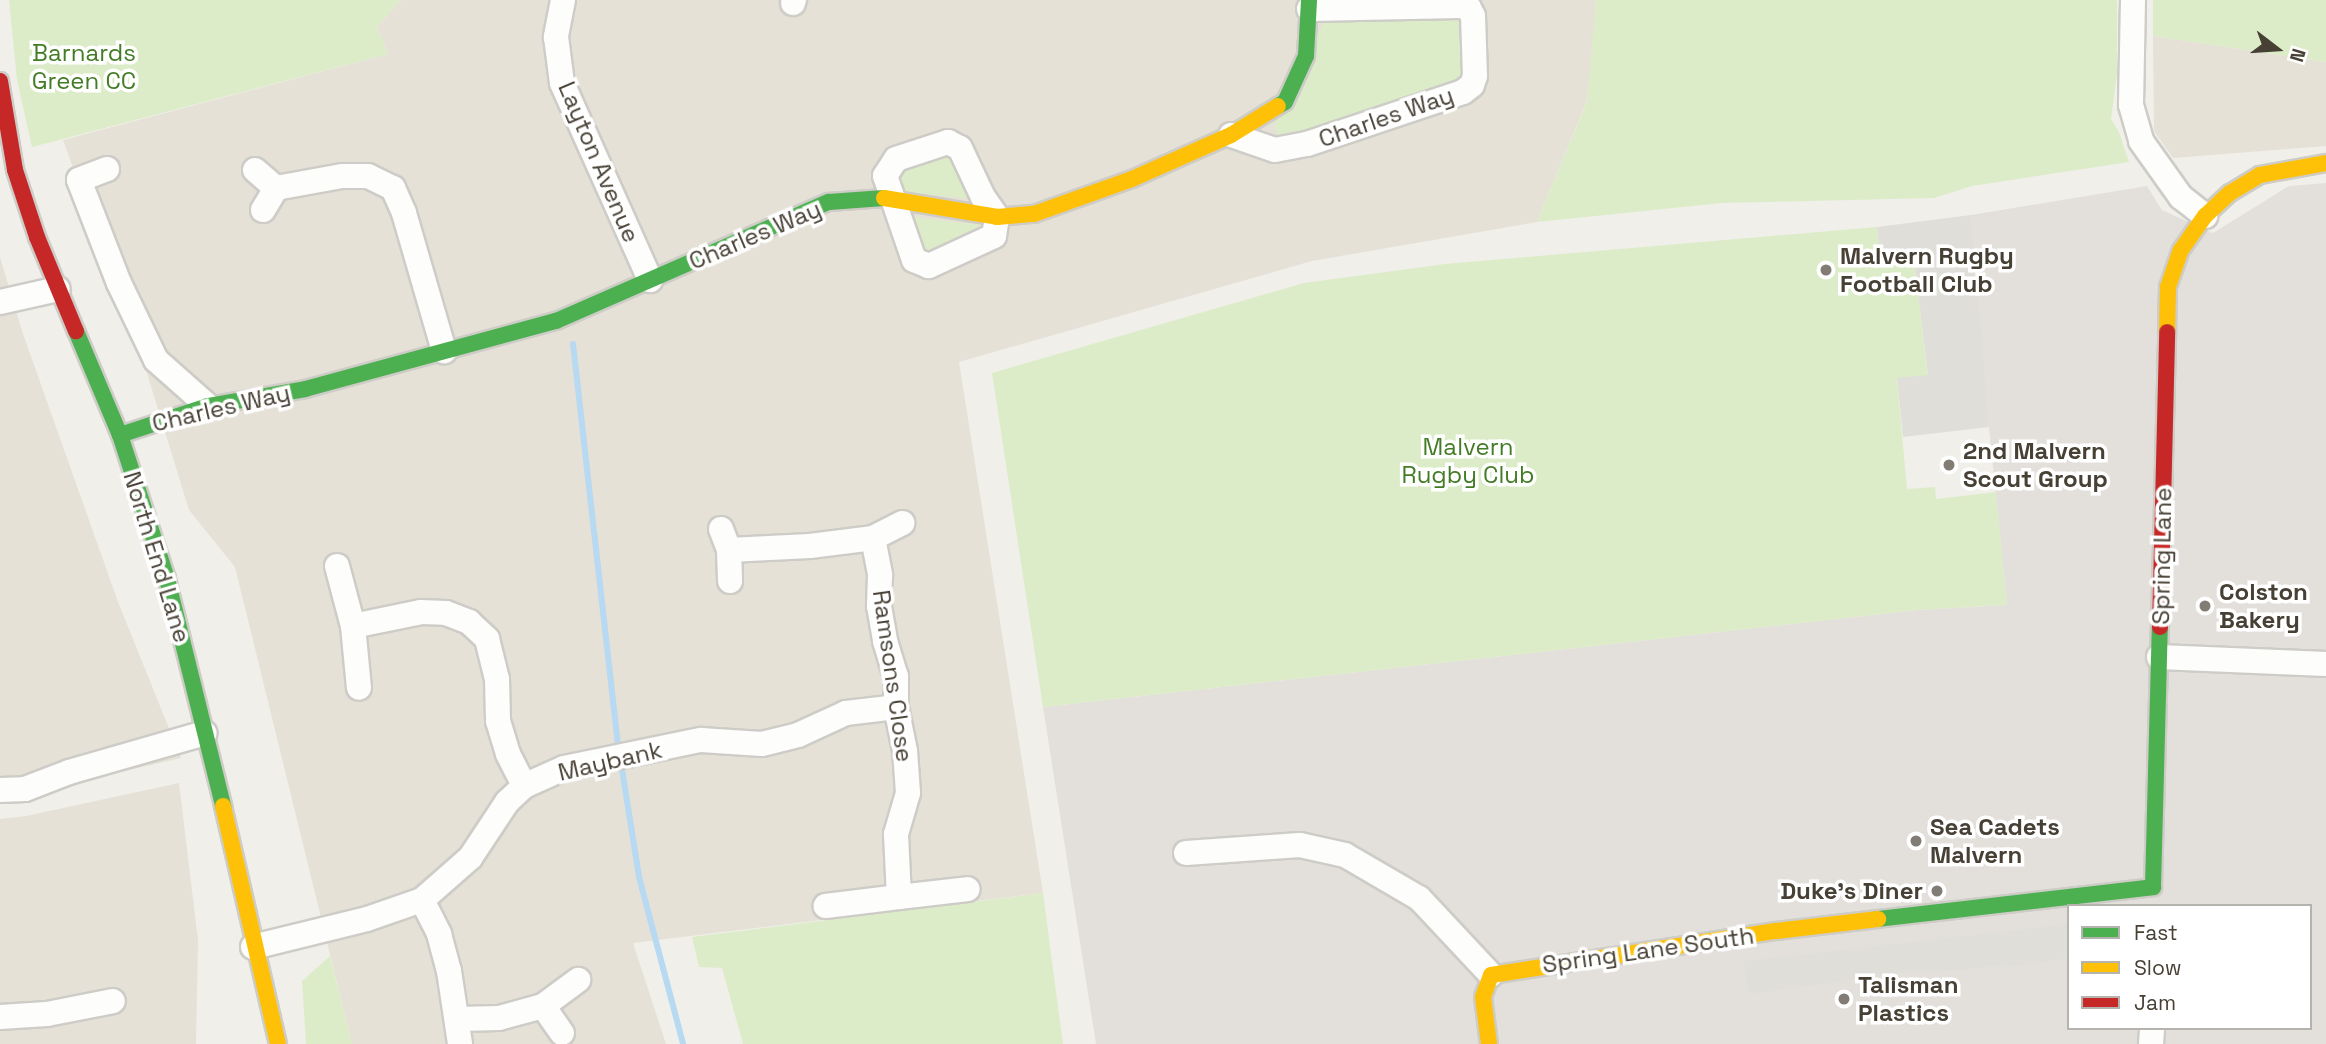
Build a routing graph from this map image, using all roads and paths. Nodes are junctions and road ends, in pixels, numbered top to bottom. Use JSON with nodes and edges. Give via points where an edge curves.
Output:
{"nodes":[{"id":1,"x":563,"y":0,"type":"edge"},
{"id":2,"x":2133,"y":0,"type":"edge"},
{"id":3,"x":1309,"y":4,"type":"edge"},
{"id":4,"x":0,"y":81,"type":"edge"},
{"id":5,"x":1231,"y":135,"type":"junction"},
{"id":6,"x":2326,"y":163,"type":"edge"},
{"id":7,"x":107,"y":169,"type":"dead end"},
{"id":8,"x":255,"y":170,"type":"dead end"},
{"id":9,"x":276,"y":188,"type":"junction"},
{"id":10,"x":892,"y":198,"type":"junction"},
{"id":11,"x":262,"y":210,"type":"dead end"},
{"id":12,"x":2206,"y":216,"type":"junction"},
{"id":13,"x":997,"y":217,"type":"junction"},
{"id":14,"x":650,"y":279,"type":"junction"},
{"id":15,"x":58,"y":289,"type":"junction"},
{"id":16,"x":0,"y":302,"type":"edge"},
{"id":17,"x":444,"y":351,"type":"junction"},
{"id":18,"x":208,"y":406,"type":"junction"},
{"id":19,"x":120,"y":435,"type":"junction"},
{"id":20,"x":902,"y":523,"type":"dead end"},
{"id":21,"x":873,"y":538,"type":"junction"},
{"id":22,"x":337,"y":566,"type":"dead end"},
{"id":23,"x":730,"y":581,"type":"dead end"},
{"id":24,"x":353,"y":626,"type":"junction"},
{"id":25,"x":2159,"y":657,"type":"junction"},
{"id":26,"x":2326,"y":664,"type":"edge"},
{"id":27,"x":359,"y":688,"type":"dead end"},
{"id":28,"x":896,"y":707,"type":"junction"},
{"id":29,"x":205,"y":733,"type":"junction"},
{"id":30,"x":524,"y":786,"type":"junction"},
{"id":31,"x":0,"y":789,"type":"edge"},
{"id":32,"x":1186,"y":853,"type":"dead end"},
{"id":33,"x":968,"y":889,"type":"dead end"},
{"id":34,"x":2153,"y":896,"type":"edge"},
{"id":35,"x":899,"y":897,"type":"junction"},
{"id":36,"x":422,"y":900,"type":"junction"},
{"id":37,"x":827,"y":906,"type":"dead end"},
{"id":38,"x":253,"y":947,"type":"junction"},
{"id":39,"x":1492,"y":975,"type":"junction"},
{"id":40,"x":578,"y":980,"type":"dead end"},
{"id":41,"x":113,"y":1001,"type":"dead end"},
{"id":42,"x":543,"y":1006,"type":"junction"},
{"id":43,"x":0,"y":1017,"type":"edge"},
{"id":44,"x":459,"y":1019,"type":"junction"},
{"id":45,"x":562,"y":1032,"type":"dead end"},
{"id":46,"x":278,"y":1044,"type":"edge"},
{"id":47,"x":460,"y":1044,"type":"edge"},
{"id":48,"x":1489,"y":1044,"type":"edge"}],
"edges":[{"from":1,"to":14,"type":"street","name":"Layton Avenue","via":[[556,37],[562,83]]},
{"from":2,"to":12,"type":"street","via":[[2131,105],[2141,141],[2175,190]]},
{"from":3,"to":5,"type":"street","name":"Charles Way","via":[[1307,56],[1285,102]]},
{"from":3,"to":5,"type":"street","name":"Charles Way","via":[[1469,8],[1473,16],[1472,85],[1463,92],[1307,144],[1275,150]]},
{"from":4,"to":15,"type":"street","name":"North End Lane","via":[[15,170]]},
{"from":5,"to":13,"type":"street","name":"Charles Way","via":[[1132,179],[1034,214]]},
{"from":6,"to":12,"type":"street","name":"Spring Lane","via":[[2260,175]]},
{"from":7,"to":18,"type":"street","via":[[79,180],[119,283],[156,360]]},
{"from":8,"to":9,"type":"street"},
{"from":9,"to":11,"type":"street"},
{"from":9,"to":17,"type":"street","via":[[368,176],[393,188]]},
{"from":10,"to":13,"type":"street","name":"Charles Way"},
{"from":10,"to":13,"type":"street","via":[[914,260],[929,266],[994,236]]},
{"from":10,"to":13,"type":"street","via":[[885,176],[896,159],[948,142],[960,148]]},
{"from":10,"to":14,"type":"street","name":"Charles Way","via":[[829,202]]},
{"from":12,"to":25,"type":"street","name":"Spring Lane","via":[[2181,250],[2168,287]]},
{"from":14,"to":17,"type":"street","name":"Charles Way","via":[[556,321]]},
{"from":15,"to":16,"type":"street"},
{"from":15,"to":19,"type":"street","name":"North End Lane"},
{"from":17,"to":18,"type":"street","name":"Charles Way","via":[[304,389]]},
{"from":18,"to":19,"type":"street","name":"Charles Way"},
{"from":19,"to":29,"type":"street","name":"North End Lane","via":[[167,579]]},
{"from":20,"to":21,"type":"street"},
{"from":21,"to":23,"type":"street","via":[[810,546],[725,540]]},
{"from":21,"to":28,"type":"street","name":"Ramsons Close","via":[[880,575],[879,606],[896,676]]},
{"from":22,"to":24,"type":"street"},
{"from":24,"to":27,"type":"street"},
{"from":24,"to":30,"type":"street","via":[[421,612],[446,613],[469,622],[487,639],[497,679],[498,721]]},
{"from":25,"to":26,"type":"street"},
{"from":25,"to":34,"type":"street","name":"Spring Lane"},
{"from":28,"to":30,"type":"street","name":"Maybank","via":[[846,713],[797,736],[762,744],[701,740],[617,755],[564,768]]},
{"from":28,"to":35,"type":"street","name":"Ramsons Close","via":[[908,793],[897,834]]},
{"from":29,"to":31,"type":"street","via":[[24,789]]},
{"from":29,"to":38,"type":"street","name":"North End Lane"},
{"from":30,"to":36,"type":"street","name":"Maybank","via":[[507,802],[470,858]]},
{"from":32,"to":39,"type":"street","via":[[1300,845],[1345,855],[1419,898]]},
{"from":33,"to":35,"type":"street"},
{"from":34,"to":39,"type":"street","name":"Spring Lane South","via":[[1776,931]]},
{"from":35,"to":37,"type":"street"},
{"from":36,"to":38,"type":"street","name":"Maybank","via":[[367,919]]},
{"from":36,"to":44,"type":"street","via":[[439,934]]},
{"from":38,"to":46,"type":"street","name":"North End Lane"},
{"from":39,"to":48,"type":"street","via":[[1483,997]]},
{"from":40,"to":42,"type":"street"},
{"from":41,"to":43,"type":"street","via":[[47,1014]]},
{"from":42,"to":44,"type":"street","via":[[499,1018]]},
{"from":42,"to":45,"type":"street"},
{"from":44,"to":47,"type":"street"}]}
